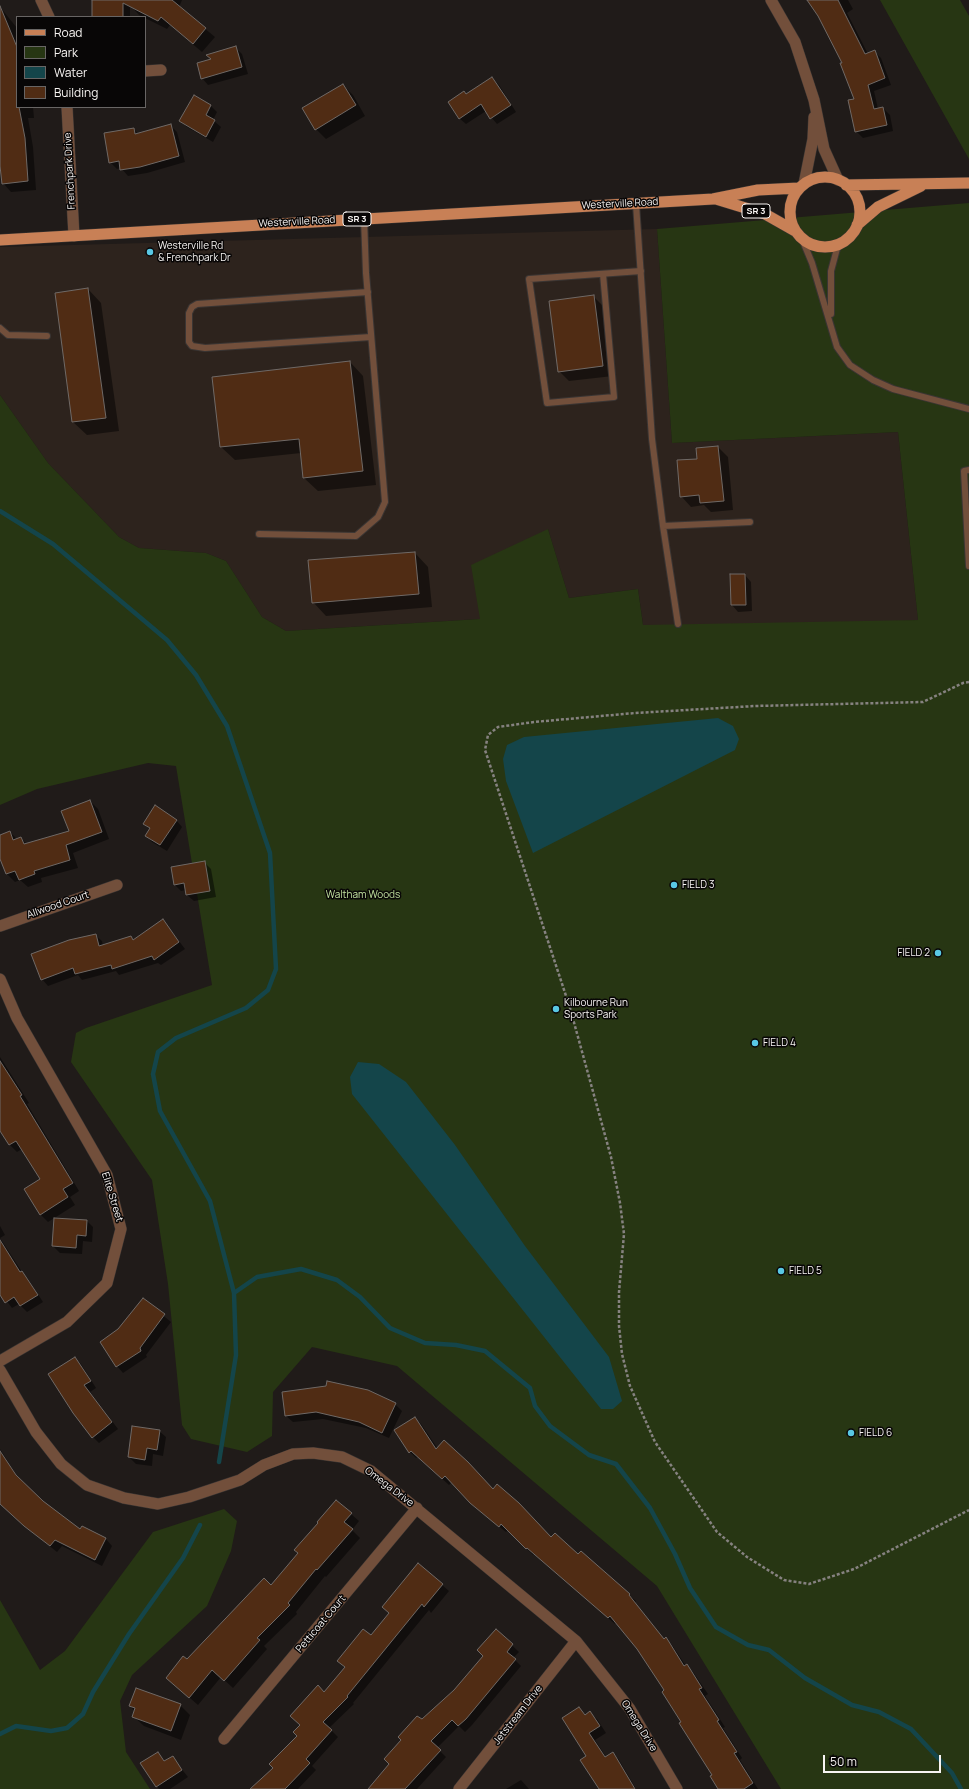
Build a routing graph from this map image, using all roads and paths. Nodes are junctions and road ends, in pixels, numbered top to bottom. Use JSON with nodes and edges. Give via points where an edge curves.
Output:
{"nodes":[{"id":1,"x":41,"y":0,"type":"edge"},
{"id":2,"x":771,"y":0,"type":"edge"},
{"id":3,"x":49,"y":16,"type":"edge"},
{"id":4,"x":161,"y":70,"type":"dead end"},
{"id":5,"x":146,"y":71,"type":"edge"},
{"id":6,"x":814,"y":100,"type":"junction"},
{"id":7,"x":67,"y":108,"type":"edge"},
{"id":8,"x":842,"y":182,"type":"junction"},
{"id":9,"x":969,"y":183,"type":"edge"},
{"id":10,"x":924,"y":184,"type":"junction"},
{"id":11,"x":802,"y":186,"type":"junction"},
{"id":12,"x":713,"y":199,"type":"junction"},
{"id":13,"x":636,"y":204,"type":"junction"},
{"id":14,"x":364,"y":218,"type":"junction"},
{"id":15,"x":857,"y":225,"type":"junction"},
{"id":16,"x":798,"y":235,"type":"junction"},
{"id":17,"x":74,"y":236,"type":"junction"},
{"id":18,"x":0,"y":240,"type":"edge"},
{"id":19,"x":838,"y":245,"type":"junction"},
{"id":20,"x":641,"y":271,"type":"junction"},
{"id":21,"x":603,"y":274,"type":"junction"},
{"id":22,"x":368,"y":292,"type":"junction"},
{"id":23,"x":831,"y":322,"type":"junction"},
{"id":24,"x":0,"y":328,"type":"edge"},
{"id":25,"x":47,"y":336,"type":"dead end"},
{"id":26,"x":371,"y":338,"type":"junction"},
{"id":27,"x":969,"y":409,"type":"edge"},
{"id":28,"x":969,"y":470,"type":"edge"},
{"id":29,"x":750,"y":522,"type":"dead end"},
{"id":30,"x":663,"y":526,"type":"junction"},
{"id":31,"x":259,"y":534,"type":"dead end"},
{"id":32,"x":969,"y":566,"type":"edge"},
{"id":33,"x":678,"y":624,"type":"dead end"},
{"id":34,"x":969,"y":682,"type":"edge"},
{"id":35,"x":116,"y":885,"type":"dead end"},
{"id":36,"x":0,"y":926,"type":"edge"},
{"id":37,"x":0,"y":979,"type":"edge"},
{"id":38,"x":0,"y":1361,"type":"edge"},
{"id":39,"x":0,"y":1370,"type":"edge"},
{"id":40,"x":417,"y":1508,"type":"junction"},
{"id":41,"x":969,"y":1510,"type":"edge"},
{"id":42,"x":576,"y":1641,"type":"junction"},
{"id":43,"x":224,"y":1739,"type":"dead end"},
{"id":44,"x":459,"y":1789,"type":"edge"},
{"id":45,"x":677,"y":1789,"type":"edge"}],
"edges":[{"from":1,"to":3,"type":"street"},
{"from":2,"to":6,"type":"street","via":[[795,42]]},
{"from":4,"to":5,"type":"street"},
{"from":6,"to":8,"type":"street","via":[[824,149]]},
{"from":6,"to":11,"type":"street","via":[[813,139]]},
{"from":7,"to":17,"type":"street","name":"Frenchpark Drive"},
{"from":8,"to":10,"type":"main road","name":"Westerville Road","number":"SR 3"},
{"from":8,"to":11,"type":"main road","name":"Westerville Road","number":"SR 3","via":[[820,178]]},
{"from":8,"to":15,"type":"main road","via":[[854,193],[859,203]]},
{"from":9,"to":10,"type":"main road","name":"Westerville Road","number":"SR 3"},
{"from":10,"to":15,"type":"main road","name":"Westerville Road","number":"SR 3","via":[[878,207]]},
{"from":11,"to":12,"type":"main road","name":"Westerville Road","number":"SR 3","via":[[758,190]]},
{"from":11,"to":16,"type":"main road","via":[[793,198],[790,209],[791,220]]},
{"from":12,"to":13,"type":"main road","name":"Westerville Road","number":"SR 3"},
{"from":12,"to":16,"type":"main road","name":"Westerville Road","number":"SR 3","via":[[765,214]]},
{"from":13,"to":14,"type":"main road","name":"Westerville Road","number":"SR 3"},
{"from":13,"to":20,"type":"lane"},
{"from":14,"to":17,"type":"main road","name":"Westerville Road","number":"SR 3"},
{"from":14,"to":22,"type":"lane"},
{"from":15,"to":19,"type":"main road","name":"Westerville Road","number":"SR 3","via":[[853,234]]},
{"from":16,"to":19,"type":"main road","name":"Westerville Road","number":"SR 3","via":[[819,247]]},
{"from":16,"to":23,"type":"lane","via":[[812,264]]},
{"from":17,"to":18,"type":"main road","name":"Westerville Road","number":"SR 3"},
{"from":19,"to":23,"type":"lane","via":[[830,270]]},
{"from":20,"to":21,"type":"lane"},
{"from":20,"to":30,"type":"lane","via":[[652,439]]},
{"from":21,"to":21,"type":"lane","via":[[530,279],[547,403],[614,397]]},
{"from":22,"to":26,"type":"lane"},
{"from":22,"to":26,"type":"lane","via":[[197,304],[192,307],[190,313],[189,342],[192,346],[205,348]]},
{"from":23,"to":27,"type":"lane","via":[[837,347],[850,365],[873,380],[892,389]]},
{"from":24,"to":25,"type":"lane","via":[[8,334]]},
{"from":26,"to":31,"type":"lane","via":[[385,502],[378,518],[356,536]]},
{"from":28,"to":32,"type":"lane","via":[[964,471]]},
{"from":29,"to":30,"type":"lane"},
{"from":30,"to":33,"type":"lane"},
{"from":34,"to":41,"type":"path","via":[[963,682],[923,702],[755,706],[635,713],[498,727],[488,735],[485,750],[570,1008],[611,1157],[624,1234],[619,1292],[622,1354],[630,1386],[655,1442],[717,1532],[747,1557],[784,1580],[809,1584],[854,1569]]},
{"from":35,"to":36,"type":"street","name":"Allwood Court"},
{"from":37,"to":38,"type":"street","name":"Elite Street","via":[[16,1018],[107,1175],[121,1229],[107,1282],[67,1322]]},
{"from":39,"to":40,"type":"street","name":"Omega Drive","via":[[36,1432],[61,1464],[87,1485],[124,1498],[158,1504],[189,1497],[240,1480],[264,1465],[292,1454],[313,1453],[342,1457],[371,1471]]},
{"from":40,"to":42,"type":"street","name":"Omega Drive"},
{"from":40,"to":43,"type":"street","name":"Petticoat Court"},
{"from":42,"to":44,"type":"street","name":"Jetstream Drive"},
{"from":42,"to":45,"type":"street","name":"Omega Drive","via":[[630,1709]]}]}
